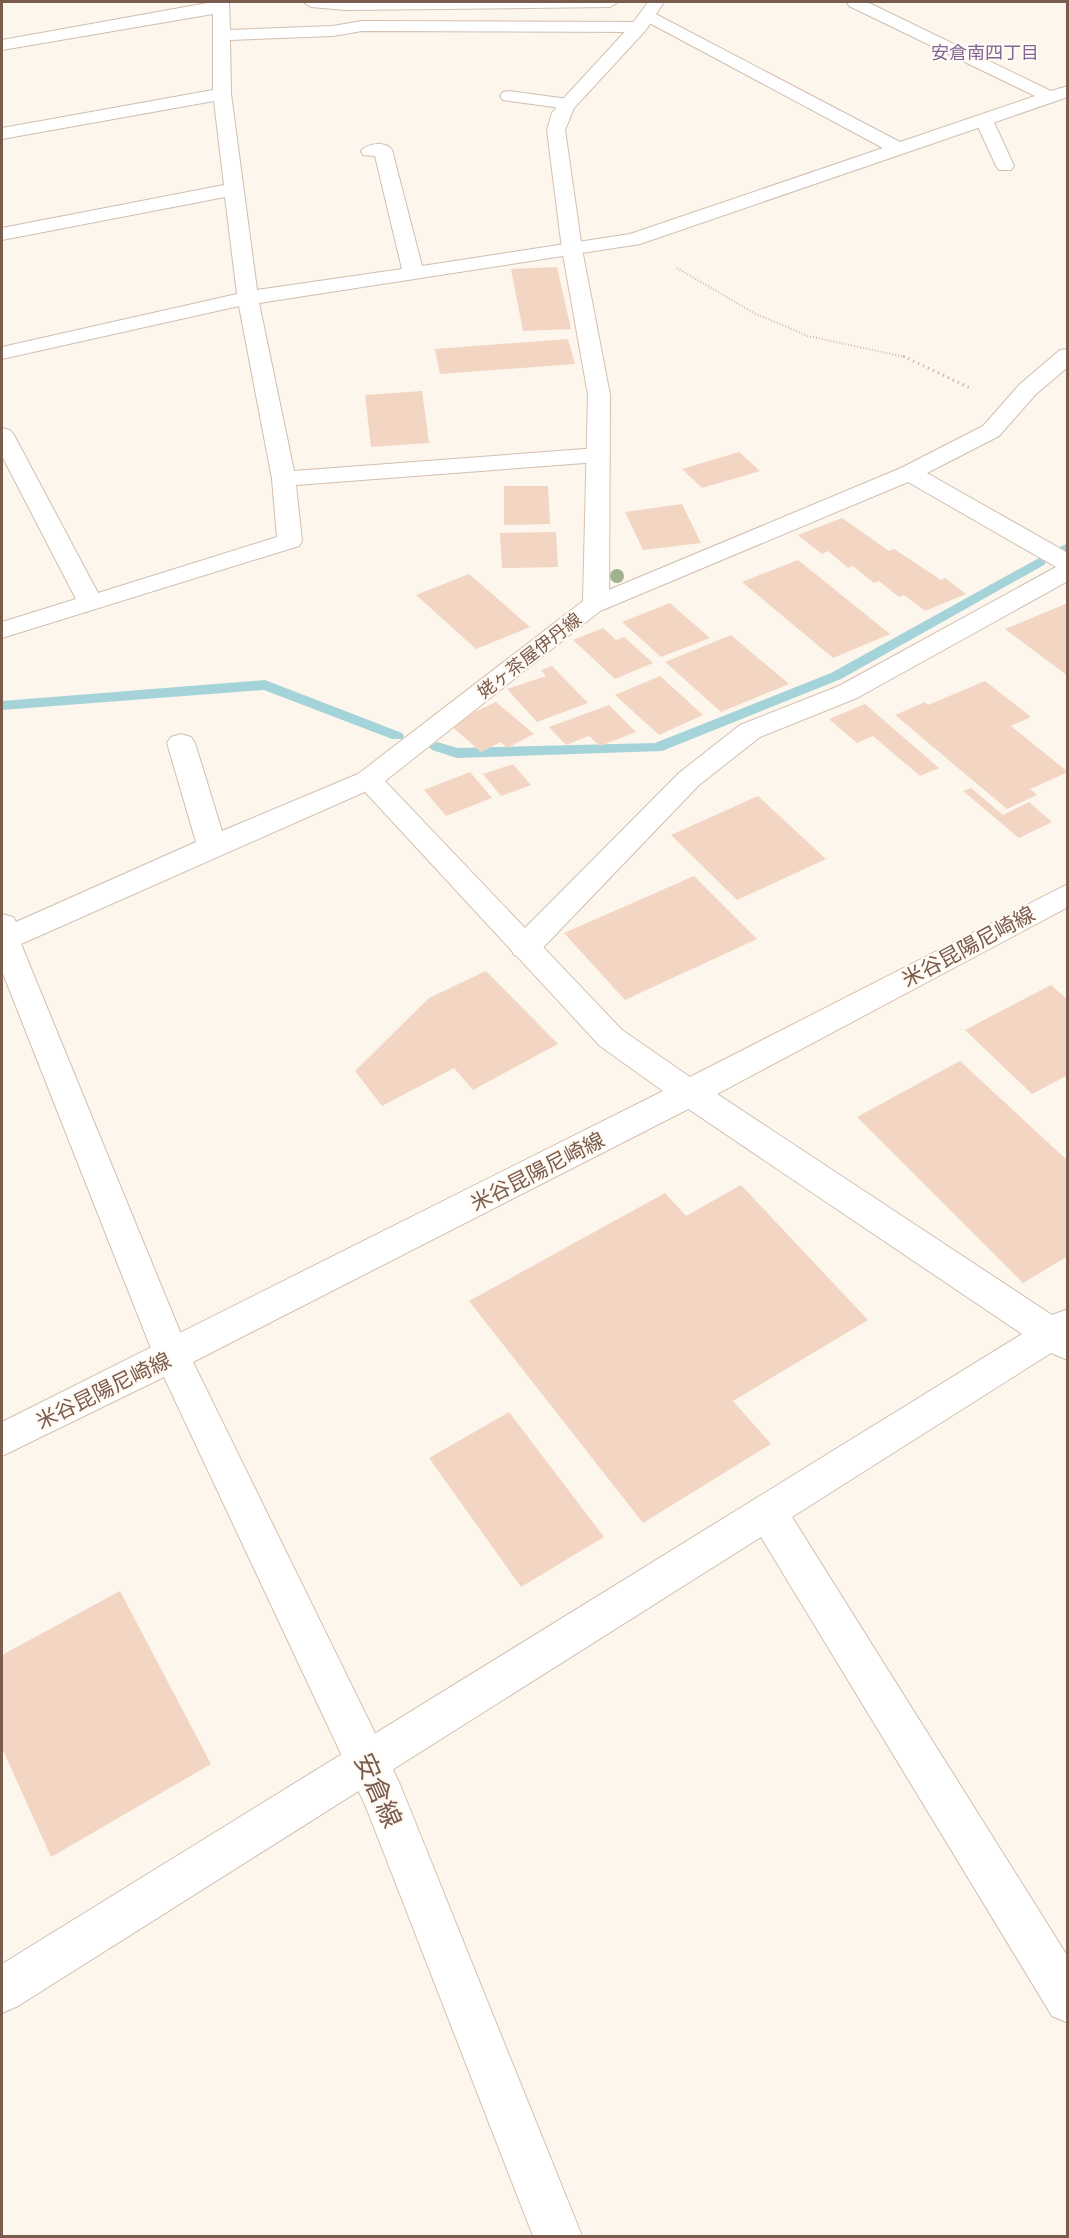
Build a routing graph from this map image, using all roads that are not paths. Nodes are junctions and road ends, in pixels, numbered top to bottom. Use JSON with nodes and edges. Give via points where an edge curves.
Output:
{"nodes":[{"id":1,"x":311,"y":2,"type":"edge"},
{"id":2,"x":610,"y":2,"type":"edge"},
{"id":3,"x":855,"y":2,"type":"edge"},
{"id":4,"x":221,"y":4,"type":"edge"},
{"id":5,"x":648,"y":14,"type":"edge"},
{"id":6,"x":223,"y":35,"type":"junction"},
{"id":7,"x":2,"y":45,"type":"edge"},
{"id":8,"x":222,"y":94,"type":"junction"},
{"id":9,"x":1059,"y":94,"type":"edge"},
{"id":10,"x":509,"y":96,"type":"dead end"},
{"id":11,"x":568,"y":104,"type":"junction"},
{"id":12,"x":984,"y":120,"type":"junction"},
{"id":13,"x":2,"y":134,"type":"edge"},
{"id":14,"x":899,"y":149,"type":"junction"},
{"id":15,"x":382,"y":150,"type":"dead end"},
{"id":16,"x":1005,"y":166,"type":"dead end"},
{"id":17,"x":234,"y":189,"type":"junction"},
{"id":18,"x":2,"y":234,"type":"edge"},
{"id":19,"x":572,"y":249,"type":"junction"},
{"id":20,"x":413,"y":273,"type":"junction"},
{"id":21,"x":248,"y":298,"type":"junction"},
{"id":22,"x":2,"y":353,"type":"edge"},
{"id":23,"x":1068,"y":355,"type":"edge"},
{"id":24,"x":2,"y":435,"type":"edge"},
{"id":25,"x":598,"y":455,"type":"junction"},
{"id":26,"x":909,"y":473,"type":"junction"},
{"id":27,"x":284,"y":479,"type":"junction"},
{"id":28,"x":1068,"y":564,"type":"edge"},
{"id":29,"x":1068,"y":571,"type":"edge"},
{"id":30,"x":91,"y":603,"type":"junction"},
{"id":31,"x":596,"y":604,"type":"junction"},
{"id":32,"x":2,"y":630,"type":"edge"},
{"id":33,"x":182,"y":743,"type":"dead end"},
{"id":34,"x":368,"y":780,"type":"junction"},
{"id":35,"x":212,"y":846,"type":"junction"},
{"id":36,"x":1068,"y":894,"type":"edge"},
{"id":37,"x":3,"y":932,"type":"edge"},
{"id":38,"x":525,"y":947,"type":"junction"},
{"id":39,"x":690,"y":1093,"type":"junction"},
{"id":40,"x":1062,"y":1334,"type":"edge"},
{"id":41,"x":172,"y":1356,"type":"junction"},
{"id":42,"x":2,"y":1440,"type":"edge"},
{"id":43,"x":767,"y":1512,"type":"junction"},
{"id":44,"x":368,"y":1763,"type":"junction"},
{"id":45,"x":2,"y":1990,"type":"edge"},
{"id":46,"x":1068,"y":2000,"type":"edge"},
{"id":47,"x":557,"y":2236,"type":"edge"}],
"edges":[{"from":1,"to":2,"type":"street"},
{"from":3,"to":9,"type":"street"},
{"from":4,"to":6,"type":"street"},
{"from":4,"to":7,"type":"street"},
{"from":5,"to":6,"type":"street"},
{"from":5,"to":11,"type":"street","name":"姥ヶ茶屋伊丹線"},
{"from":5,"to":14,"type":"street"},
{"from":6,"to":8,"type":"street"},
{"from":8,"to":13,"type":"street"},
{"from":8,"to":17,"type":"street"},
{"from":9,"to":12,"type":"street"},
{"from":10,"to":11,"type":"lane"},
{"from":11,"to":19,"type":"street","name":"姥ヶ茶屋伊丹線","via":[[561,112],[556,130]]},
{"from":12,"to":14,"type":"street"},
{"from":12,"to":16,"type":"lane"},
{"from":14,"to":19,"type":"street","via":[[633,240]]},
{"from":15,"to":20,"type":"street"},
{"from":17,"to":18,"type":"street"},
{"from":17,"to":21,"type":"street"},
{"from":19,"to":20,"type":"street"},
{"from":19,"to":25,"type":"street","name":"姥ヶ茶屋伊丹線","via":[[599,395]]},
{"from":20,"to":21,"type":"street"},
{"from":21,"to":22,"type":"street"},
{"from":21,"to":27,"type":"street"},
{"from":23,"to":26,"type":"street","via":[[1028,388],[991,431]]},
{"from":24,"to":30,"type":"street"},
{"from":25,"to":27,"type":"street"},
{"from":25,"to":31,"type":"street","name":"姥ヶ茶屋伊丹線"},
{"from":26,"to":28,"type":"street"},
{"from":26,"to":31,"type":"street"},
{"from":27,"to":30,"type":"street","via":[[290,541]]},
{"from":29,"to":38,"type":"street","via":[[848,692],[750,730],[689,779]]},
{"from":30,"to":32,"type":"street"},
{"from":31,"to":34,"type":"street","name":"姥ヶ茶屋伊丹線"},
{"from":33,"to":35,"type":"street"},
{"from":34,"to":35,"type":"street","name":"姥ヶ茶屋伊丹線"},
{"from":34,"to":38,"type":"street"},
{"from":35,"to":37,"type":"street","name":"姥ヶ茶屋伊丹線"},
{"from":36,"to":39,"type":"street","name":"米谷昆陽尼崎線"},
{"from":37,"to":41,"type":"street","name":"安倉線"},
{"from":38,"to":39,"type":"street","via":[[611,1038]]},
{"from":39,"to":40,"type":"street"},
{"from":39,"to":41,"type":"street","name":"米谷昆陽尼崎線"},
{"from":40,"to":43,"type":"street"},
{"from":41,"to":42,"type":"street","name":"米谷昆陽尼崎線"},
{"from":41,"to":44,"type":"street","name":"安倉線"},
{"from":43,"to":44,"type":"street"},
{"from":43,"to":46,"type":"street"},
{"from":44,"to":45,"type":"street"},
{"from":44,"to":47,"type":"street","name":"安倉線"}]}
